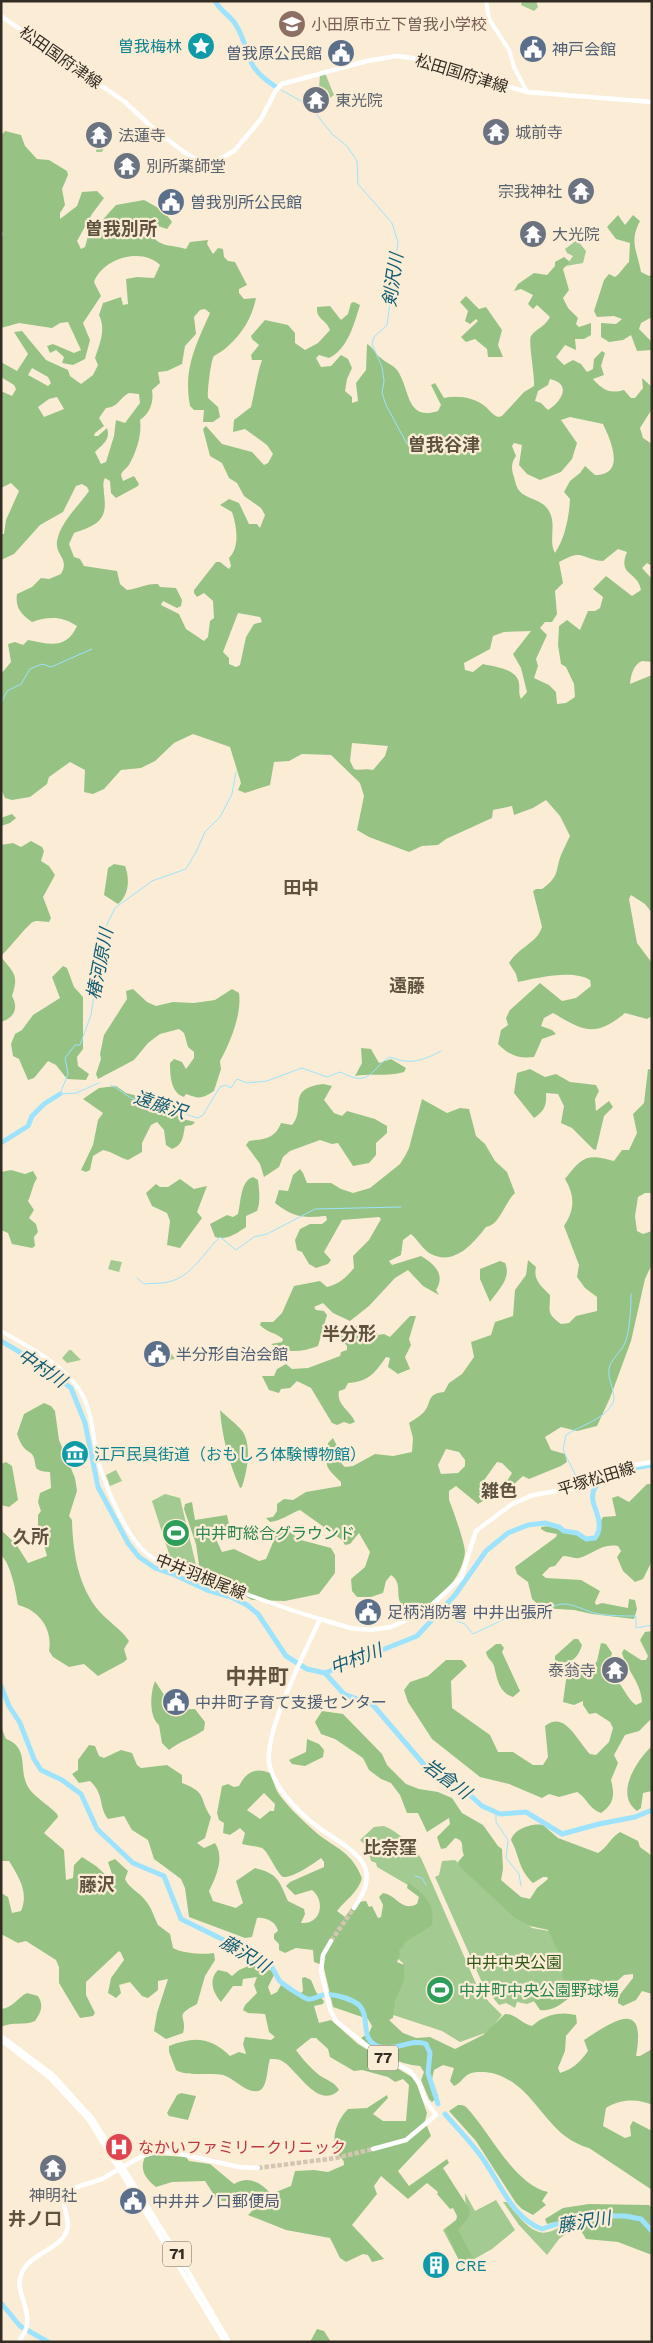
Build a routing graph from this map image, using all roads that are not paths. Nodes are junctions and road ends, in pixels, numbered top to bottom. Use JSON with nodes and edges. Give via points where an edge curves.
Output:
{"nodes":[{"id":1,"x":486,"y":1,"type":"edge"},
{"id":2,"x":1,"y":16,"type":"edge"},
{"id":3,"x":528,"y":92,"type":"junction"},
{"id":4,"x":652,"y":102,"type":"edge"},
{"id":5,"x":1,"y":1331,"type":"edge"},
{"id":6,"x":652,"y":1462,"type":"edge"},
{"id":7,"x":320,"y":1619,"type":"junction"},
{"id":8,"x":354,"y":1908,"type":"tunnel mouth"},
{"id":9,"x":331,"y":1941,"type":"tunnel mouth"},
{"id":10,"x":1,"y":2036,"type":"edge"},
{"id":11,"x":1,"y":2040,"type":"edge"},
{"id":12,"x":374,"y":2149,"type":"tunnel mouth"},
{"id":13,"x":122,"y":2167,"type":"junction"},
{"id":14,"x":258,"y":2168,"type":"tunnel mouth"},
{"id":15,"x":19,"y":2342,"type":"edge"},
{"id":16,"x":227,"y":2342,"type":"edge"}],
"edges":[{"from":1,"to":3,"type":"main road","via":[[489,19],[509,50]]},
{"from":2,"to":3,"type":"main road","name":"松田国府津線","via":[[125,102],[156,131],[202,162],[214,162],[234,152],[262,119],[279,86],[367,61],[397,56],[412,58]]},
{"from":3,"to":4,"type":"main road","name":"松田国府津線"},
{"from":5,"to":7,"type":"main road","name":"中井羽根尾線","via":[[36,1352],[75,1384],[92,1423],[97,1457],[111,1497],[146,1553],[231,1590]]},
{"from":6,"to":7,"type":"main road","name":"平塚松田線","via":[[618,1468],[576,1488],[533,1495],[512,1504],[476,1531],[461,1578],[423,1614],[391,1627],[371,1630]]},
{"from":7,"to":8,"type":"main road","via":[[270,1738],[269,1764],[279,1785],[303,1814],[361,1858],[367,1882]]},
{"from":9,"to":12,"type":"main road","number":"77","via":[[324,1952],[321,1971],[332,2014],[343,2028],[379,2055],[411,2072],[436,2115],[406,2140]]},
{"from":10,"to":13,"type":"main road","number":"71","via":[[65,2087],[92,2118]]},
{"from":11,"to":13,"type":"main road","number":"71","via":[[63,2090]]},
{"from":13,"to":14,"type":"main road","via":[[142,2156],[162,2152]]},
{"from":13,"to":15,"type":"main road","via":[[102,2178],[76,2186],[65,2197],[66,2232],[22,2272],[19,2291],[27,2326]]},
{"from":13,"to":16,"type":"main road","number":"71"}]}
